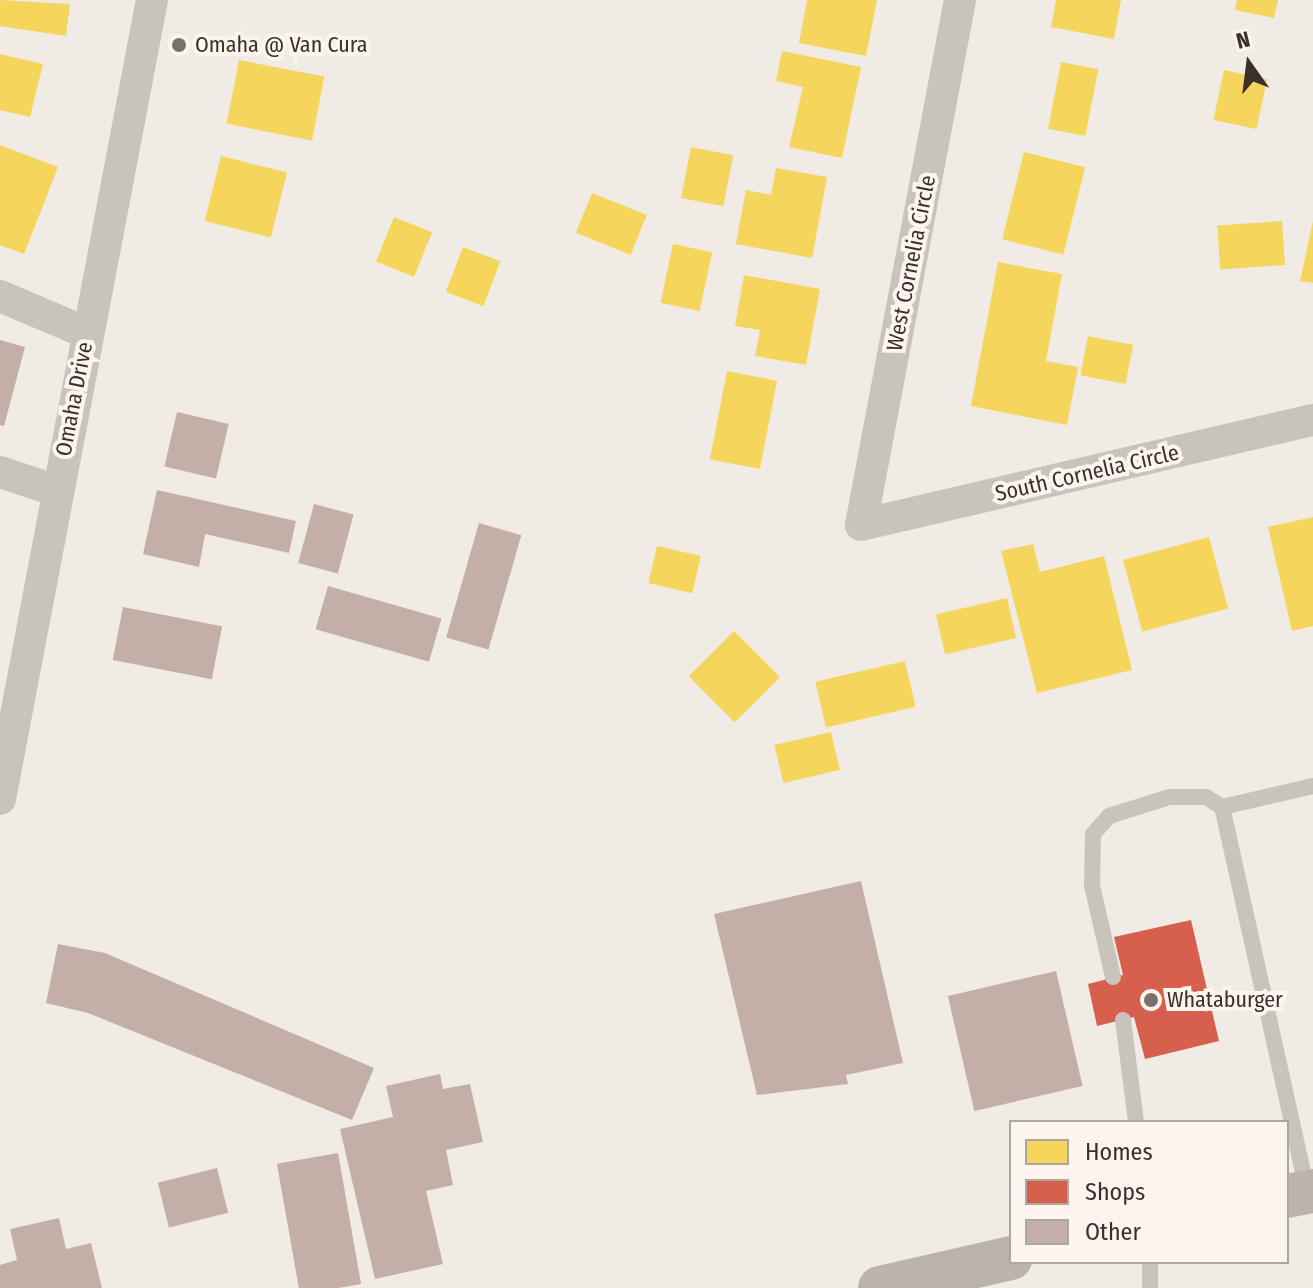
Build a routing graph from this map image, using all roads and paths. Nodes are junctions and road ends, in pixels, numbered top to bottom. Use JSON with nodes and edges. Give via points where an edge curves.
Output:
{"nodes":[{"id":1,"x":152,"y":0,"type":"edge"},
{"id":2,"x":960,"y":0,"type":"edge"},
{"id":3,"x":0,"y":296,"type":"edge"},
{"id":4,"x":87,"y":333,"type":"junction"},
{"id":5,"x":1313,"y":420,"type":"edge"},
{"id":6,"x":0,"y":472,"type":"edge"},
{"id":7,"x":57,"y":491,"type":"junction"},
{"id":8,"x":861,"y":525,"type":"joint"},
{"id":9,"x":1313,"y":786,"type":"edge"},
{"id":10,"x":0,"y":799,"type":"edge"},
{"id":11,"x":1222,"y":807,"type":"junction"},
{"id":12,"x":1113,"y":977,"type":"dead end"},
{"id":13,"x":1123,"y":1020,"type":"dead end"},
{"id":14,"x":1136,"y":1120,"type":"edge"},
{"id":15,"x":1288,"y":1120,"type":"edge"},
{"id":16,"x":1289,"y":1126,"type":"edge"},
{"id":17,"x":1303,"y":1193,"type":"edge"},
{"id":18,"x":1009,"y":1258,"type":"edge"},
{"id":19,"x":1150,"y":1264,"type":"edge"},
{"id":20,"x":880,"y":1288,"type":"edge"},
{"id":21,"x":1150,"y":1288,"type":"edge"}],
"edges":[{"from":1,"to":4,"type":"street","name":"Omaha Drive"},
{"from":2,"to":8,"type":"street","name":"West Cornelia Circle"},
{"from":3,"to":4,"type":"street"},
{"from":4,"to":7,"type":"street","name":"Omaha Drive"},
{"from":5,"to":8,"type":"street","name":"South Cornelia Circle"},
{"from":6,"to":7,"type":"street"},
{"from":7,"to":10,"type":"street","name":"Omaha Drive"},
{"from":9,"to":11,"type":"lane"},
{"from":11,"to":12,"type":"lane","via":[[1206,797],[1170,797],[1109,816],[1093,834],[1092,885]]},
{"from":11,"to":15,"type":"lane"},
{"from":13,"to":14,"type":"lane"},
{"from":16,"to":17,"type":"lane"},
{"from":18,"to":20,"type":"main road"},
{"from":19,"to":21,"type":"lane"}]}
